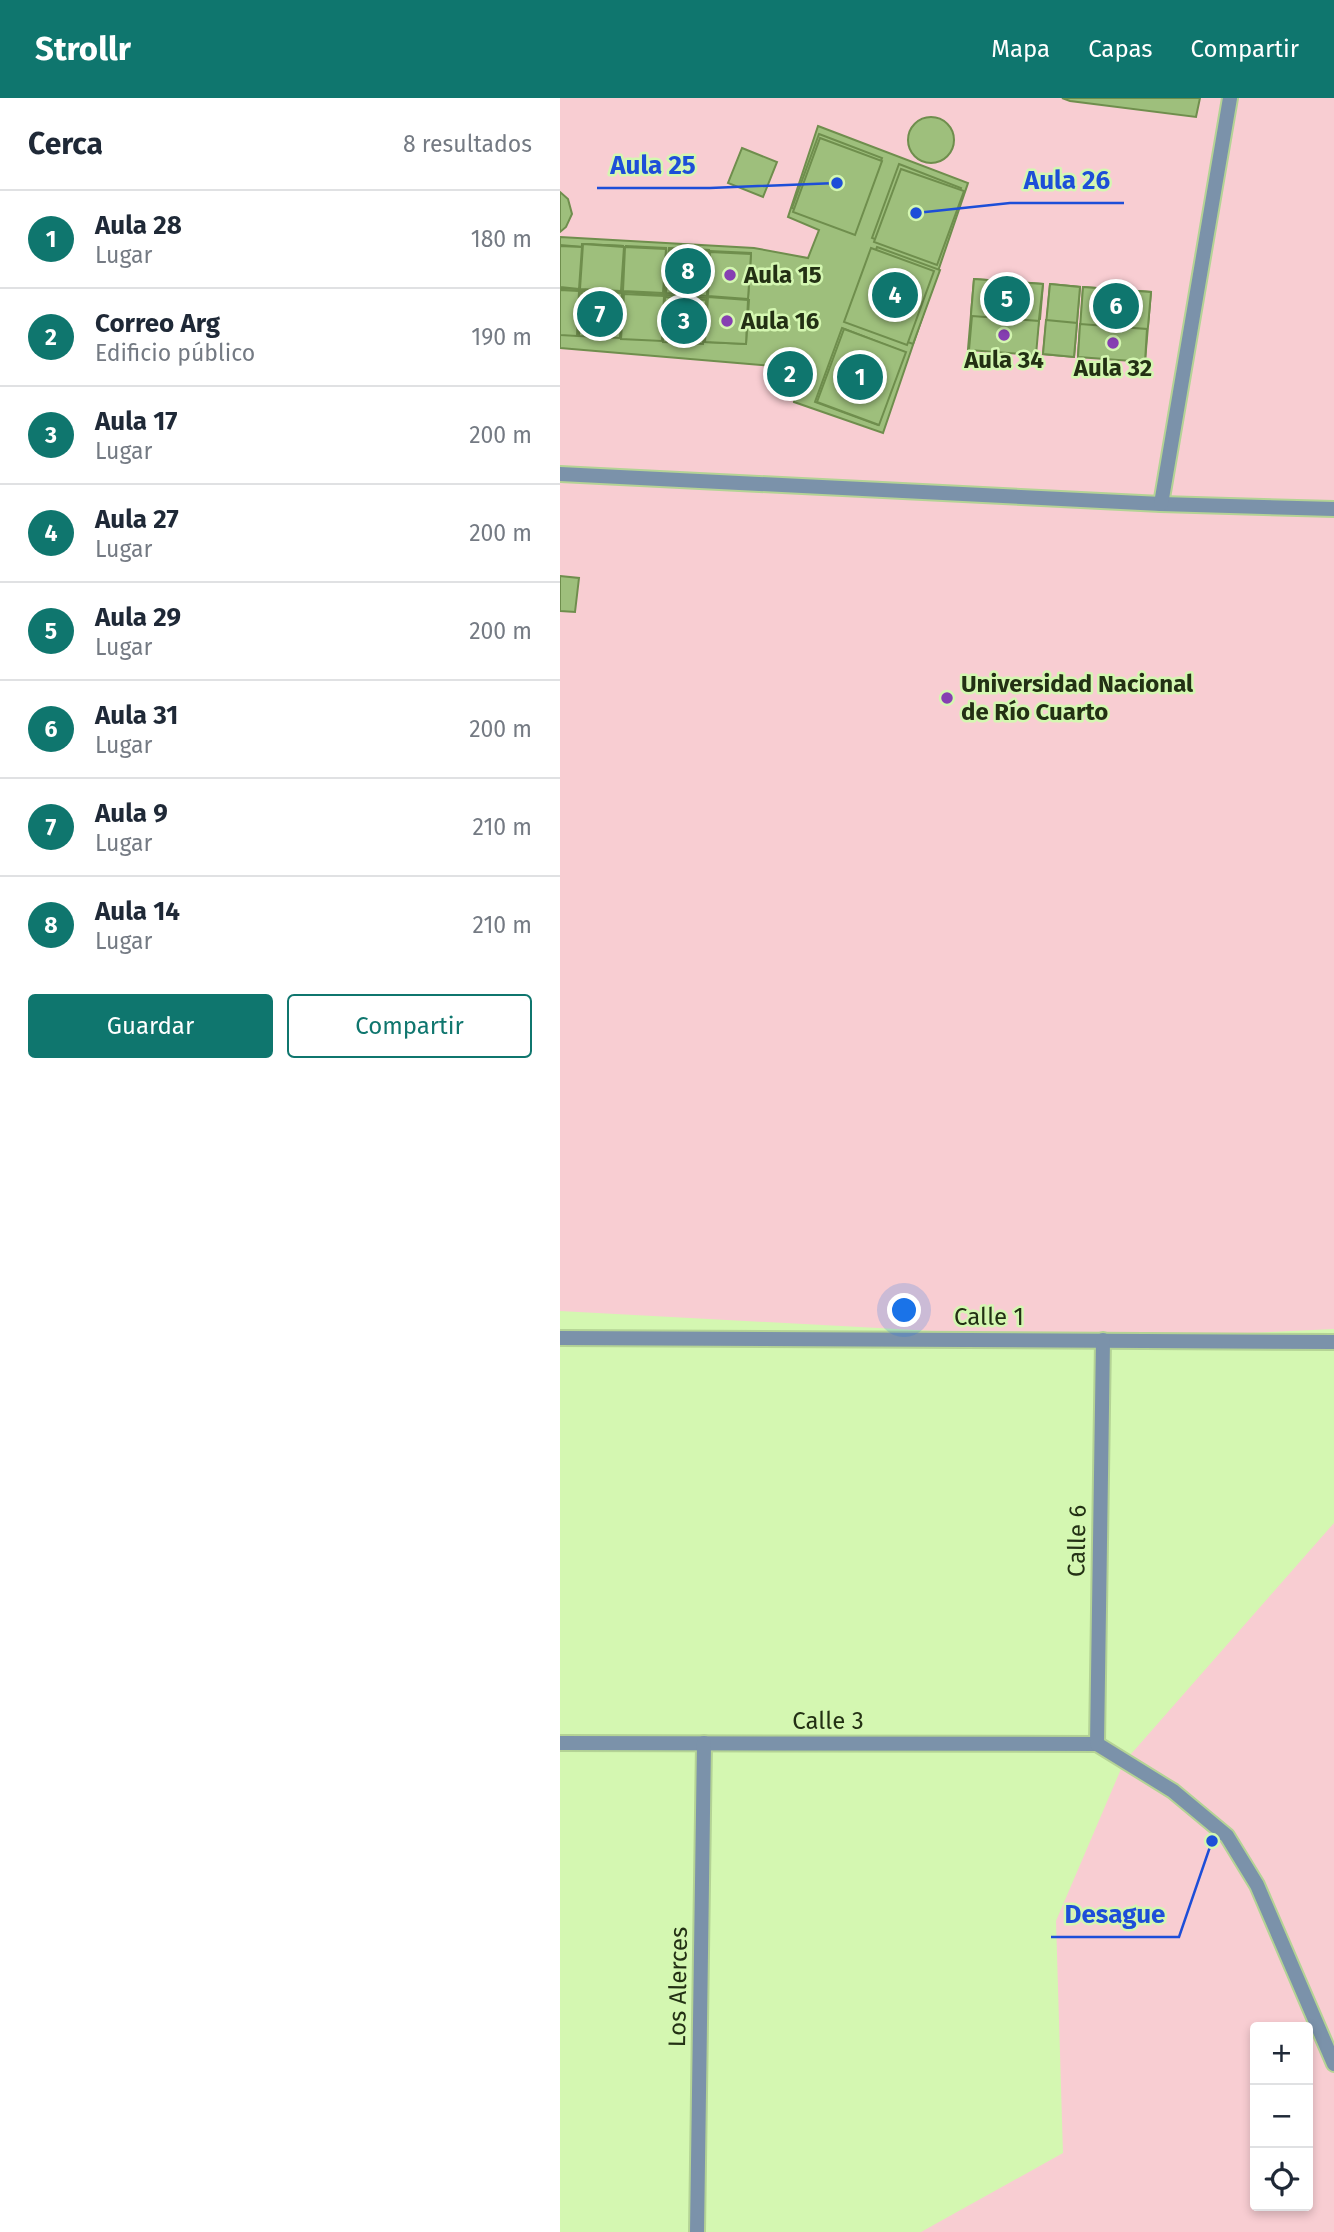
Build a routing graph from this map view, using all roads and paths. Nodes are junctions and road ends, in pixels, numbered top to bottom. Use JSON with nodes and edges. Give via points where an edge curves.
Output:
{"nodes":[{"id":1,"x":1230,"y":98,"type":"edge"},
{"id":2,"x":560,"y":474,"type":"edge"},
{"id":3,"x":1160,"y":504,"type":"junction"},
{"id":4,"x":1334,"y":509,"type":"edge"},
{"id":5,"x":560,"y":1338,"type":"edge"},
{"id":6,"x":1103,"y":1340,"type":"junction"},
{"id":7,"x":1334,"y":1342,"type":"edge"},
{"id":8,"x":560,"y":1743,"type":"edge"},
{"id":9,"x":704,"y":1744,"type":"junction"},
{"id":10,"x":1097,"y":1744,"type":"junction"},
{"id":11,"x":1334,"y":2064,"type":"edge"},
{"id":12,"x":696,"y":2232,"type":"edge"}],
"edges":[{"from":1,"to":3,"type":"street"},
{"from":2,"to":3,"type":"street"},
{"from":3,"to":4,"type":"street"},
{"from":5,"to":6,"type":"street","name":"Calle 1"},
{"from":6,"to":7,"type":"street","name":"Calle 1"},
{"from":6,"to":10,"type":"street","name":"Calle 6"},
{"from":8,"to":9,"type":"street","name":"Calle 3"},
{"from":9,"to":10,"type":"street","name":"Calle 3"},
{"from":9,"to":12,"type":"street","name":"Los Alerces"},
{"from":10,"to":11,"type":"street","via":[[1173,1791],[1227,1836],[1257,1885]]}]}
